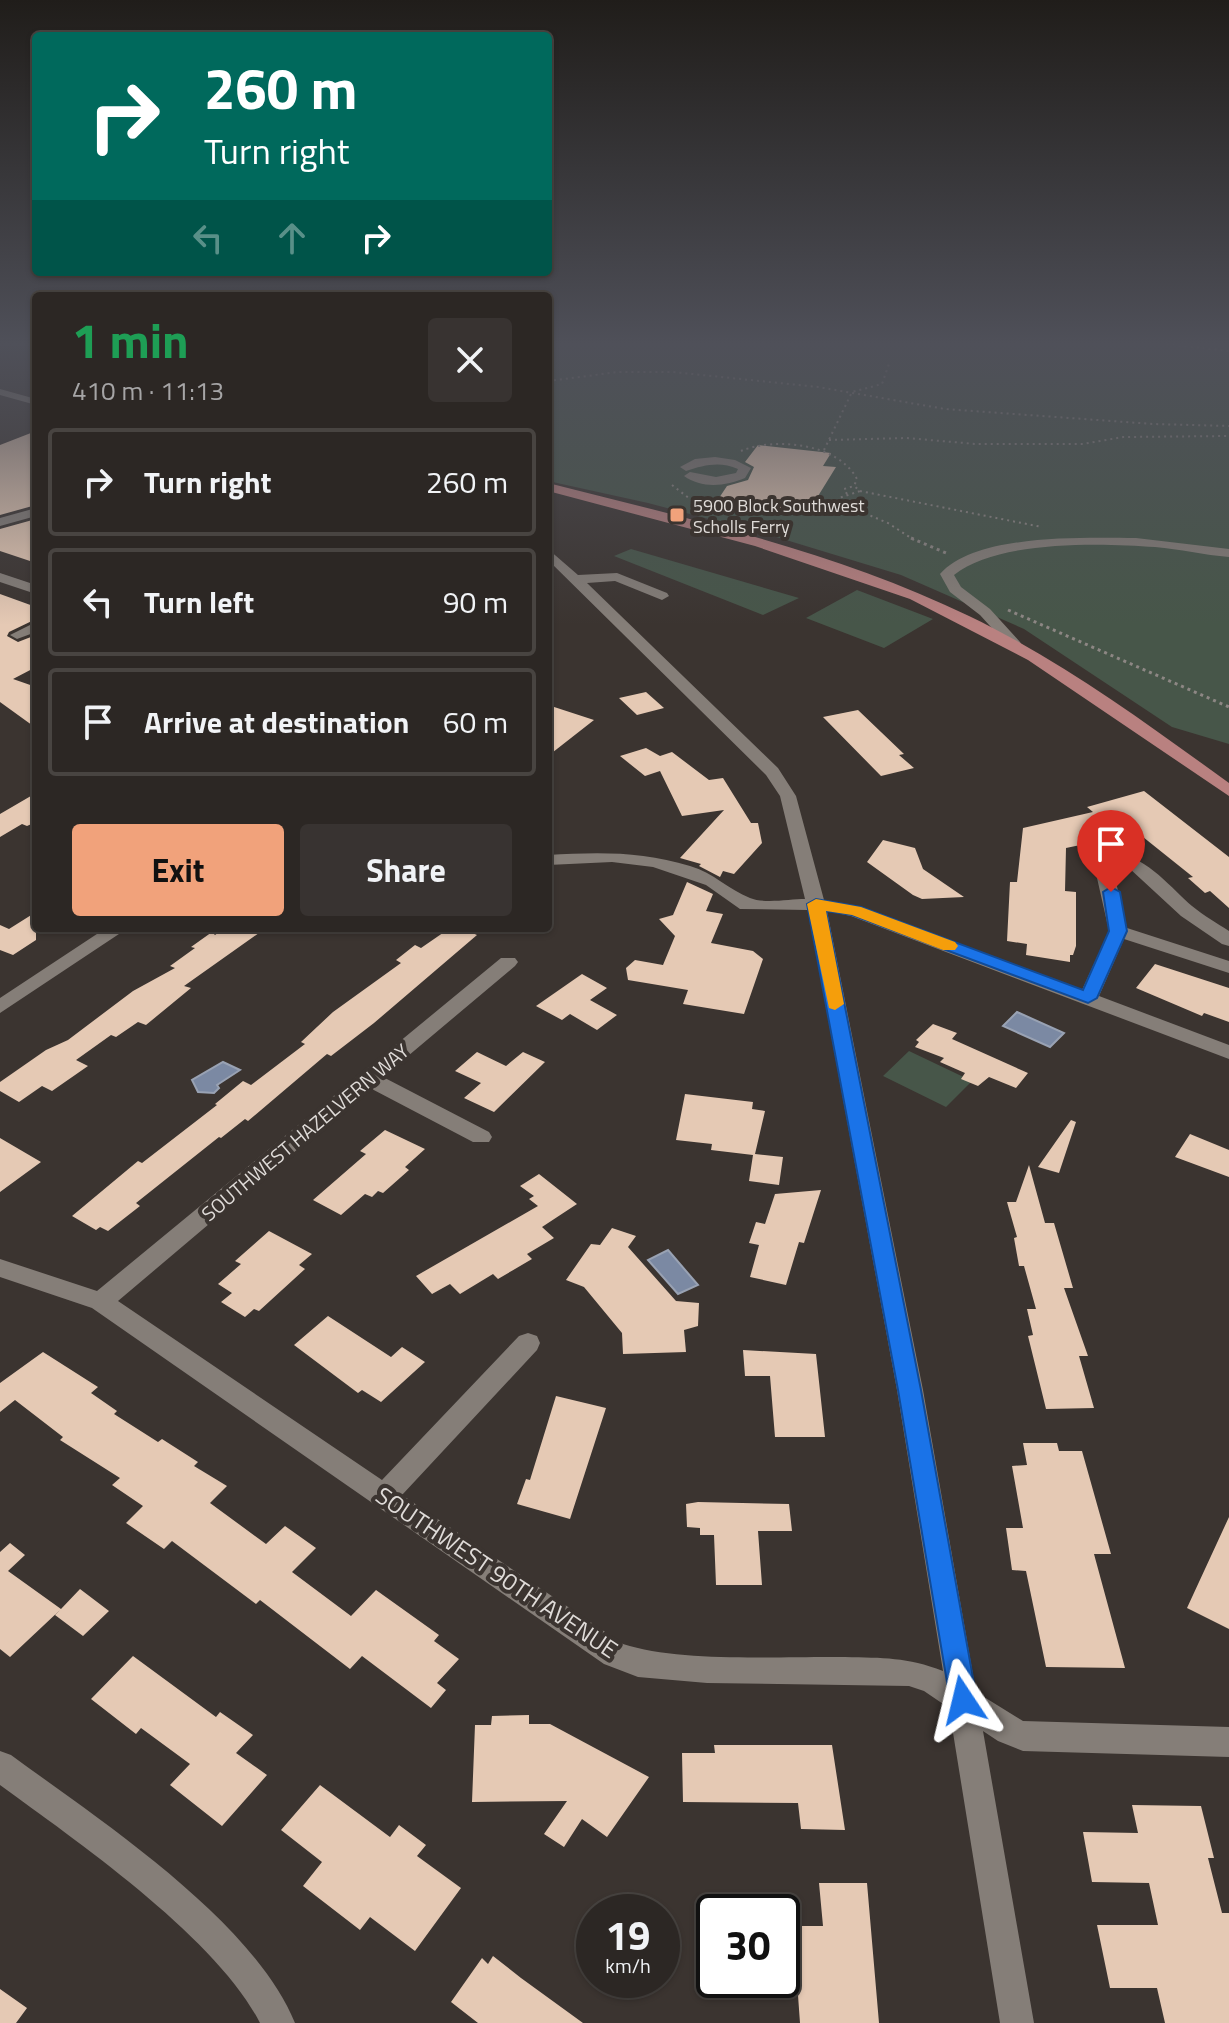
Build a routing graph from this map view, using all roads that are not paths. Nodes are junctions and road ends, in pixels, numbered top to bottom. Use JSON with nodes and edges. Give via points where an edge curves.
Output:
{"nodes":[{"id":1,"x":552,"y":488,"type":"edge"},
{"id":2,"x":32,"y":513,"type":"edge"},
{"id":3,"x":0,"y":522,"type":"edge"},
{"id":4,"x":1229,"y":553,"type":"edge"},
{"id":5,"x":552,"y":557,"type":"edge"},
{"id":6,"x":0,"y":577,"type":"edge"},
{"id":7,"x":575,"y":579,"type":"junction"},
{"id":8,"x":32,"y":589,"type":"edge"},
{"id":9,"x":662,"y":596,"type":"dead end"},
{"id":10,"x":32,"y":628,"type":"edge"},
{"id":11,"x":17,"y":635,"type":"dead end"},
{"id":12,"x":1015,"y":645,"type":"junction"},
{"id":13,"x":1229,"y":791,"type":"edge"},
{"id":14,"x":552,"y":860,"type":"edge"},
{"id":15,"x":816,"y":904,"type":"junction"},
{"id":16,"x":1118,"y":931,"type":"junction"},
{"id":17,"x":113,"y":932,"type":"edge"},
{"id":18,"x":1229,"y":940,"type":"edge"},
{"id":19,"x":508,"y":962,"type":"dead end"},
{"id":20,"x":1229,"y":967,"type":"edge"},
{"id":21,"x":1088,"y":998,"type":"junction"},
{"id":22,"x":0,"y":1007,"type":"edge"},
{"id":23,"x":1229,"y":1052,"type":"edge"},
{"id":24,"x":369,"y":1079,"type":"junction"},
{"id":25,"x":481,"y":1137,"type":"dead end"},
{"id":26,"x":0,"y":1268,"type":"edge"},
{"id":27,"x":101,"y":1302,"type":"junction"},
{"id":28,"x":528,"y":1343,"type":"dead end"},
{"id":29,"x":384,"y":1496,"type":"junction"},
{"id":30,"x":963,"y":1700,"type":"junction"},
{"id":31,"x":1229,"y":1742,"type":"edge"},
{"id":32,"x":0,"y":1766,"type":"edge"},
{"id":33,"x":278,"y":2023,"type":"edge"},
{"id":34,"x":1017,"y":2023,"type":"edge"}],
"edges":[{"from":1,"to":12,"type":"main road","via":[[871,580]]},
{"from":2,"to":3,"type":"street"},
{"from":4,"to":12,"type":"street","via":[[1114,541],[1019,548],[954,565],[947,574],[951,584]]},
{"from":5,"to":7,"type":"street"},
{"from":6,"to":8,"type":"street"},
{"from":7,"to":9,"type":"street","via":[[617,577]]},
{"from":7,"to":15,"type":"street","via":[[772,772],[788,796]]},
{"from":10,"to":11,"type":"street"},
{"from":12,"to":13,"type":"main road","via":[[1091,691]]},
{"from":14,"to":15,"type":"street","via":[[612,857],[653,862],[712,881],[747,905]]},
{"from":15,"to":21,"type":"street","via":[[855,911]]},
{"from":15,"to":30,"type":"street","via":[[910,1390]]},
{"from":16,"to":18,"type":"street","via":[[1104,869],[1121,860],[1143,870],[1188,912]]},
{"from":16,"to":20,"type":"street"},
{"from":16,"to":21,"type":"street"},
{"from":17,"to":22,"type":"street"},
{"from":19,"to":24,"type":"street","name":"SOUTHWEST HAZELVERN WAY"},
{"from":21,"to":23,"type":"street"},
{"from":24,"to":25,"type":"street"},
{"from":24,"to":27,"type":"street","name":"SOUTHWEST HAZELVERN WAY"},
{"from":26,"to":27,"type":"street","name":"SOUTHWEST 90TH AVENUE"},
{"from":27,"to":29,"type":"street","name":"SOUTHWEST 90TH AVENUE"},
{"from":28,"to":29,"type":"street"},
{"from":29,"to":30,"type":"street","name":"SOUTHWEST 90TH AVENUE","via":[[614,1655],[638,1663],[707,1669],[909,1672]]},
{"from":30,"to":31,"type":"street","name":"SOUTHWEST 90TH AVENUE","via":[[1023,1736]]},
{"from":30,"to":34,"type":"street"},
{"from":32,"to":33,"type":"street","via":[[89,1832],[225,1947],[274,2007]]}]}
